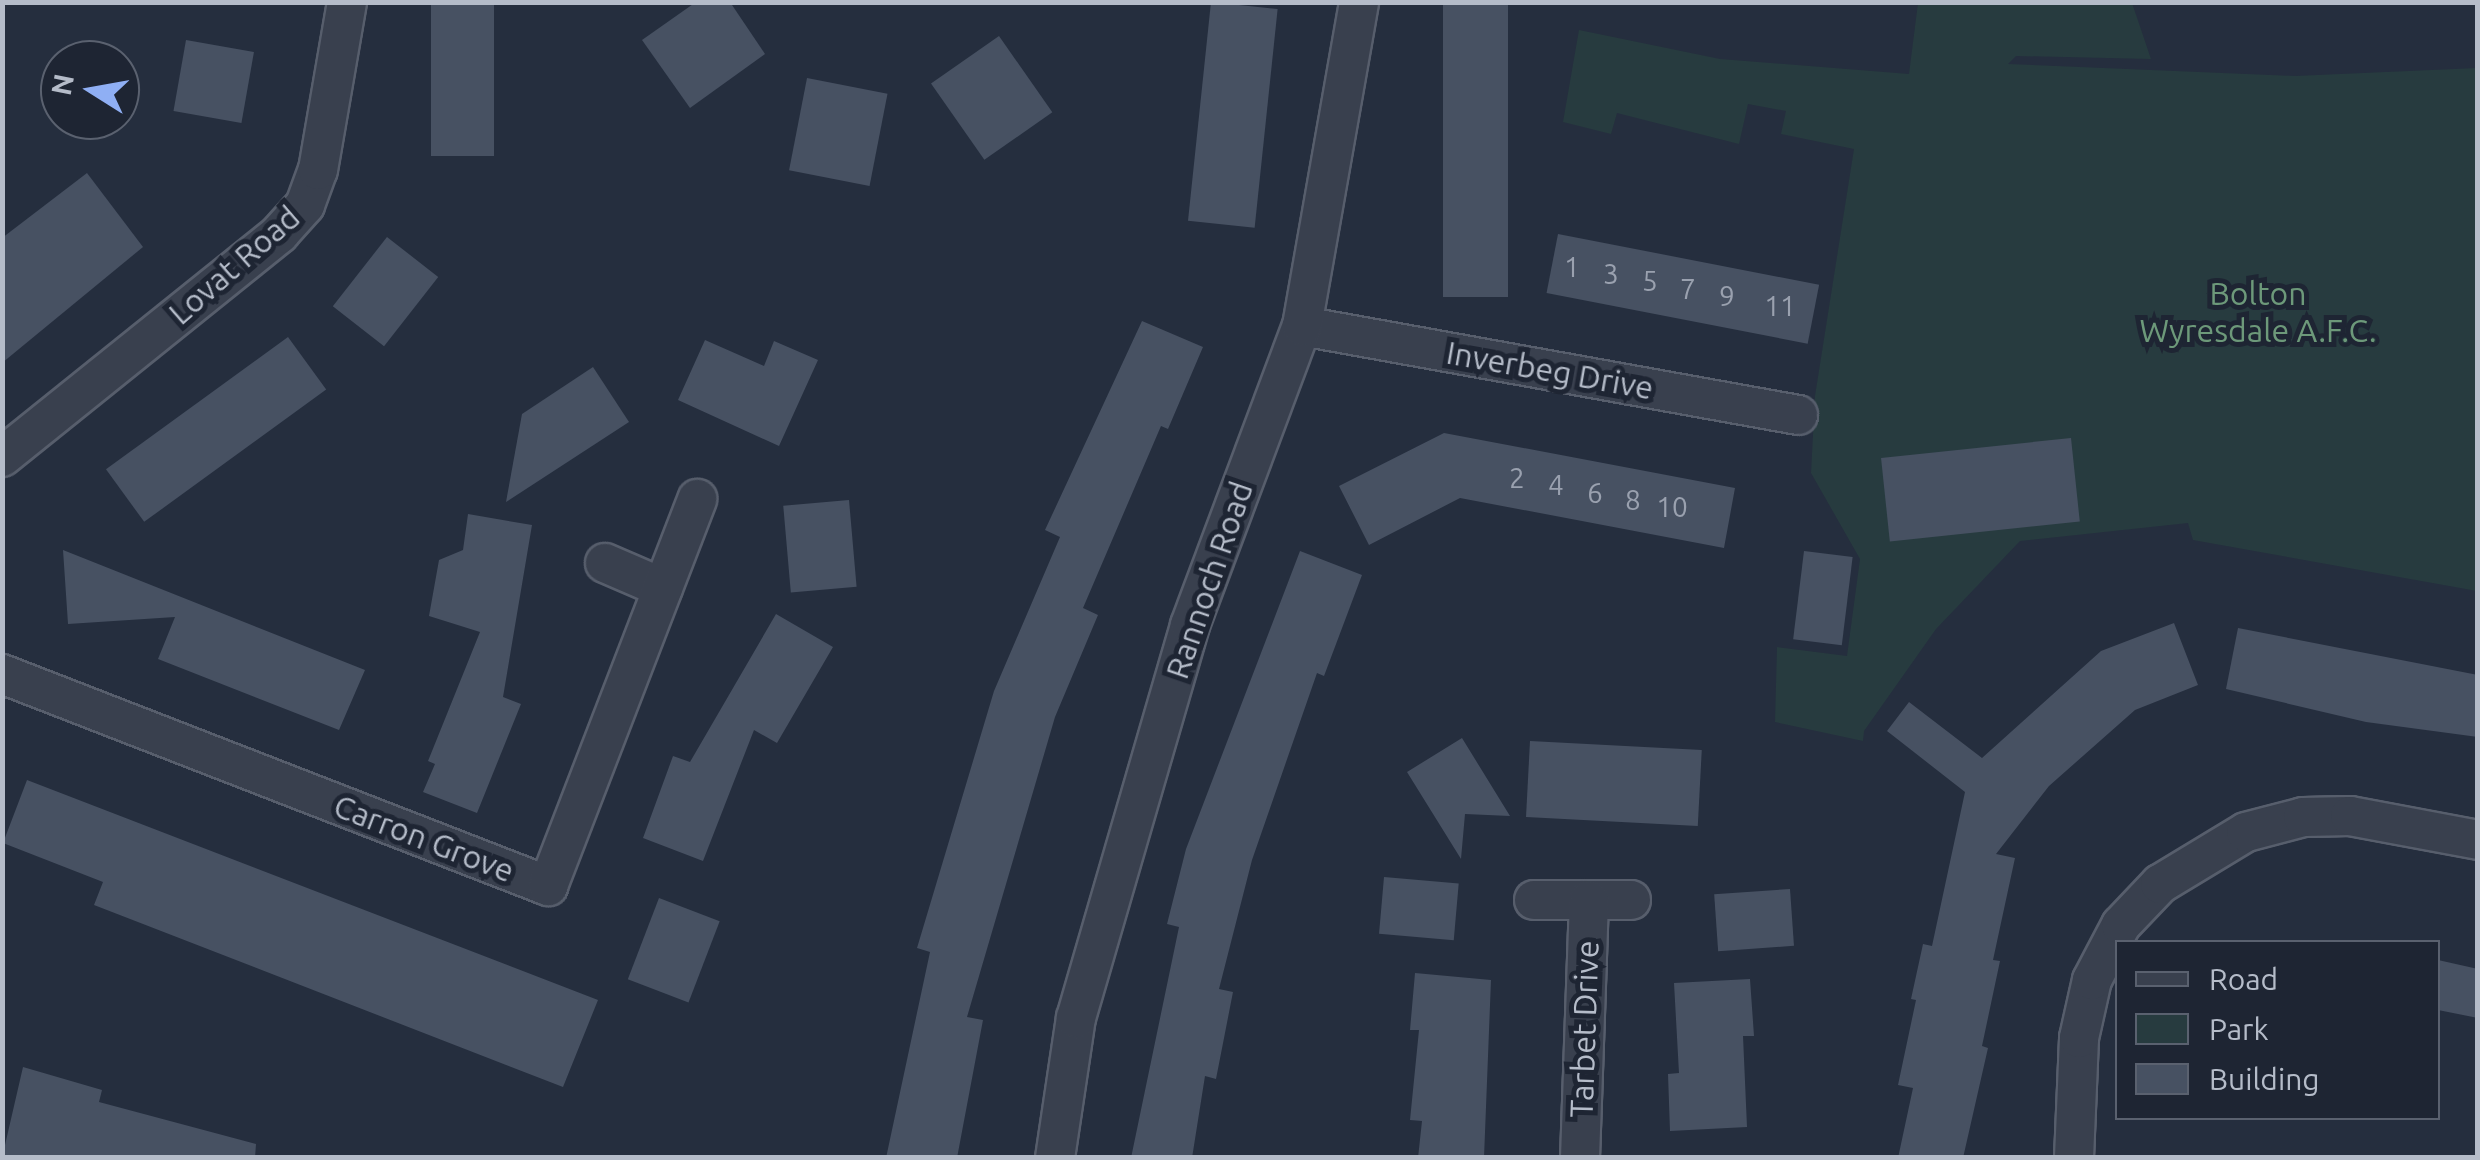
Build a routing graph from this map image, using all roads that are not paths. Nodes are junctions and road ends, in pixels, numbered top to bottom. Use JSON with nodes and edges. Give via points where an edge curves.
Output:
{"nodes":[{"id":1,"x":347,"y":2,"type":"edge"},
{"id":2,"x":1359,"y":2,"type":"edge"},
{"id":3,"x":1302,"y":326,"type":"junction"},
{"id":4,"x":1798,"y":414,"type":"dead end"},
{"id":5,"x":2,"y":456,"type":"edge"},
{"id":6,"x":697,"y":499,"type":"dead end"},
{"id":7,"x":605,"y":564,"type":"dead end"},
{"id":8,"x":663,"y":588,"type":"junction"},
{"id":9,"x":2,"y":674,"type":"edge"},
{"id":10,"x":2478,"y":840,"type":"edge"},
{"id":11,"x":1534,"y":900,"type":"dead end"},
{"id":12,"x":1589,"y":900,"type":"junction"},
{"id":13,"x":1632,"y":900,"type":"dead end"},
{"id":14,"x":1055,"y":1158,"type":"edge"},
{"id":15,"x":1580,"y":1158,"type":"edge"},
{"id":16,"x":2074,"y":1158,"type":"edge"}],
"edges":[{"from":1,"to":5,"type":"street","name":"Lovat Road","via":[[318,170],[305,205],[280,234]]},
{"from":2,"to":3,"type":"street","name":"Rannoch Road"},
{"from":3,"to":4,"type":"street","name":"Inverbeg Drive"},
{"from":3,"to":14,"type":"street","name":"Rannoch Road","via":[[1190,625],[1076,1018]]},
{"from":6,"to":8,"type":"street","name":"Carron Grove"},
{"from":7,"to":8,"type":"street"},
{"from":8,"to":9,"type":"street","name":"Carron Grove","via":[[548,886]]},
{"from":10,"to":16,"type":"street","via":[[2350,816],[2303,817],[2246,832],[2160,884],[2121,925],[2092,980],[2079,1038]]},
{"from":11,"to":12,"type":"street","name":"Tarbet Drive"},
{"from":12,"to":13,"type":"street","name":"Tarbet Drive"},
{"from":12,"to":15,"type":"street","name":"Tarbet Drive"}]}
